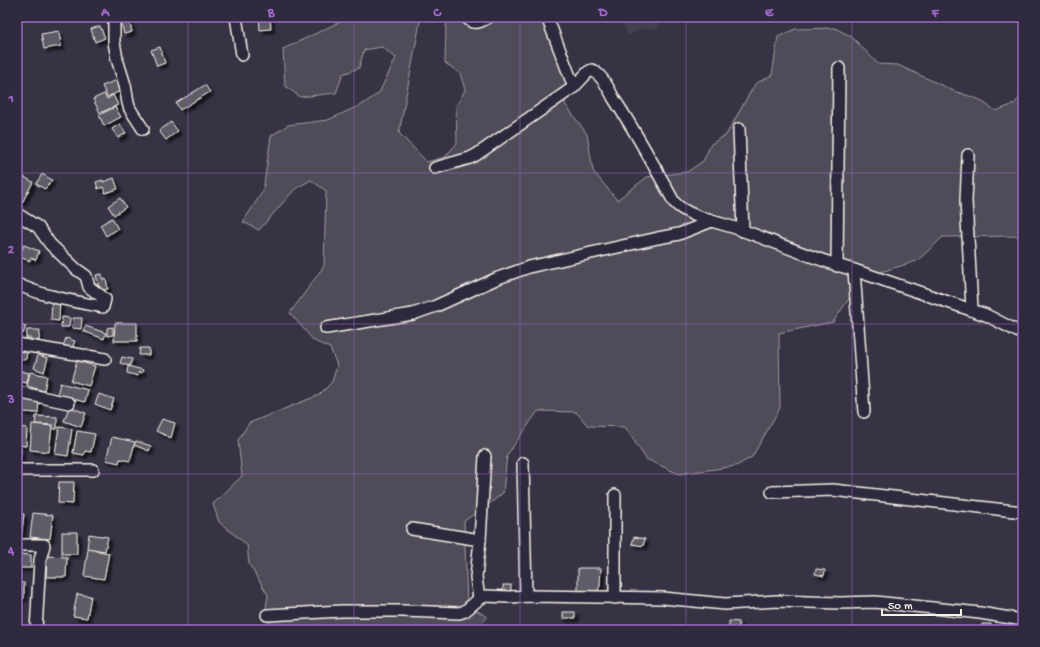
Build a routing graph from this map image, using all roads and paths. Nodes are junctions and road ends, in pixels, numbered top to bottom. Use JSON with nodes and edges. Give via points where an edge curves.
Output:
{"nodes":[{"id":1,"x":114,"y":17,"type":"edge"},
{"id":2,"x":236,"y":17,"type":"edge"},
{"id":3,"x":466,"y":17,"type":"edge"},
{"id":4,"x":490,"y":17,"type":"edge"},
{"id":5,"x":547,"y":17,"type":"edge"},
{"id":6,"x":242,"y":55,"type":"dead end"},
{"id":7,"x":839,"y":68,"type":"dead end"},
{"id":8,"x":574,"y":87,"type":"junction"},
{"id":9,"x":143,"y":129,"type":"dead end"},
{"id":10,"x":739,"y":129,"type":"dead end"},
{"id":11,"x":968,"y":155,"type":"dead end"},
{"id":12,"x":435,"y":168,"type":"dead end"},
{"id":13,"x":17,"y":214,"type":"edge"},
{"id":14,"x":712,"y":221,"type":"junction"},
{"id":15,"x":744,"y":231,"type":"junction"},
{"id":16,"x":837,"y":266,"type":"junction"},
{"id":17,"x":854,"y":270,"type":"junction"},
{"id":18,"x":17,"y":284,"type":"edge"},
{"id":19,"x":972,"y":310,"type":"junction"},
{"id":20,"x":326,"y":328,"type":"dead end"},
{"id":21,"x":1023,"y":334,"type":"edge"},
{"id":22,"x":17,"y":344,"type":"edge"},
{"id":23,"x":105,"y":359,"type":"dead end"},
{"id":24,"x":17,"y":392,"type":"edge"},
{"id":25,"x":69,"y":403,"type":"dead end"},
{"id":26,"x":864,"y":412,"type":"dead end"},
{"id":27,"x":485,"y":456,"type":"dead end"},
{"id":28,"x":523,"y":463,"type":"dead end"},
{"id":29,"x":17,"y":470,"type":"edge"},
{"id":30,"x":93,"y":470,"type":"dead end"},
{"id":31,"x":772,"y":492,"type":"dead end"},
{"id":32,"x":615,"y":495,"type":"dead end"},
{"id":33,"x":1023,"y":512,"type":"edge"},
{"id":34,"x":412,"y":529,"type":"dead end"},
{"id":35,"x":480,"y":540,"type":"junction"},
{"id":36,"x":17,"y":545,"type":"edge"},
{"id":37,"x":526,"y":596,"type":"junction"},
{"id":38,"x":615,"y":598,"type":"junction"},
{"id":39,"x":479,"y":599,"type":"junction"},
{"id":40,"x":267,"y":615,"type":"dead end"},
{"id":41,"x":1023,"y":620,"type":"edge"},
{"id":42,"x":36,"y":630,"type":"edge"}],
"edges":[{"from":1,"to":9,"type":"street","via":[[114,42],[128,103]]},
{"from":2,"to":6,"type":"street"},
{"from":3,"to":4,"type":"street","via":[[471,22],[476,22]]},
{"from":5,"to":8,"type":"street"},
{"from":7,"to":16,"type":"street"},
{"from":8,"to":12,"type":"street","via":[[476,156]]},
{"from":8,"to":14,"type":"street","via":[[588,72],[597,72],[674,202],[689,213]]},
{"from":10,"to":15,"type":"street"},
{"from":11,"to":19,"type":"street","via":[[966,201]]},
{"from":13,"to":18,"type":"street","via":[[38,227],[50,244],[76,270],[86,276],[89,287],[105,299],[103,307],[29,290]]},
{"from":14,"to":15,"type":"street"},
{"from":14,"to":20,"type":"street","via":[[678,234],[529,267],[413,314]]},
{"from":15,"to":16,"type":"street"},
{"from":16,"to":17,"type":"street"},
{"from":17,"to":19,"type":"street"},
{"from":17,"to":26,"type":"street"},
{"from":19,"to":21,"type":"street"},
{"from":22,"to":23,"type":"street"},
{"from":24,"to":25,"type":"street"},
{"from":27,"to":35,"type":"street"},
{"from":28,"to":37,"type":"street"},
{"from":29,"to":30,"type":"street"},
{"from":31,"to":33,"type":"street","via":[[833,490]]},
{"from":32,"to":38,"type":"street"},
{"from":34,"to":35,"type":"street"},
{"from":35,"to":39,"type":"street","via":[[476,577]]},
{"from":36,"to":42,"type":"street","via":[[44,545],[40,560]]},
{"from":37,"to":38,"type":"street"},
{"from":37,"to":39,"type":"street","via":[[485,596]]},
{"from":38,"to":41,"type":"street","via":[[663,598],[724,604],[777,601],[875,602]]},
{"from":39,"to":40,"type":"street","via":[[459,613],[342,611]]}]}
